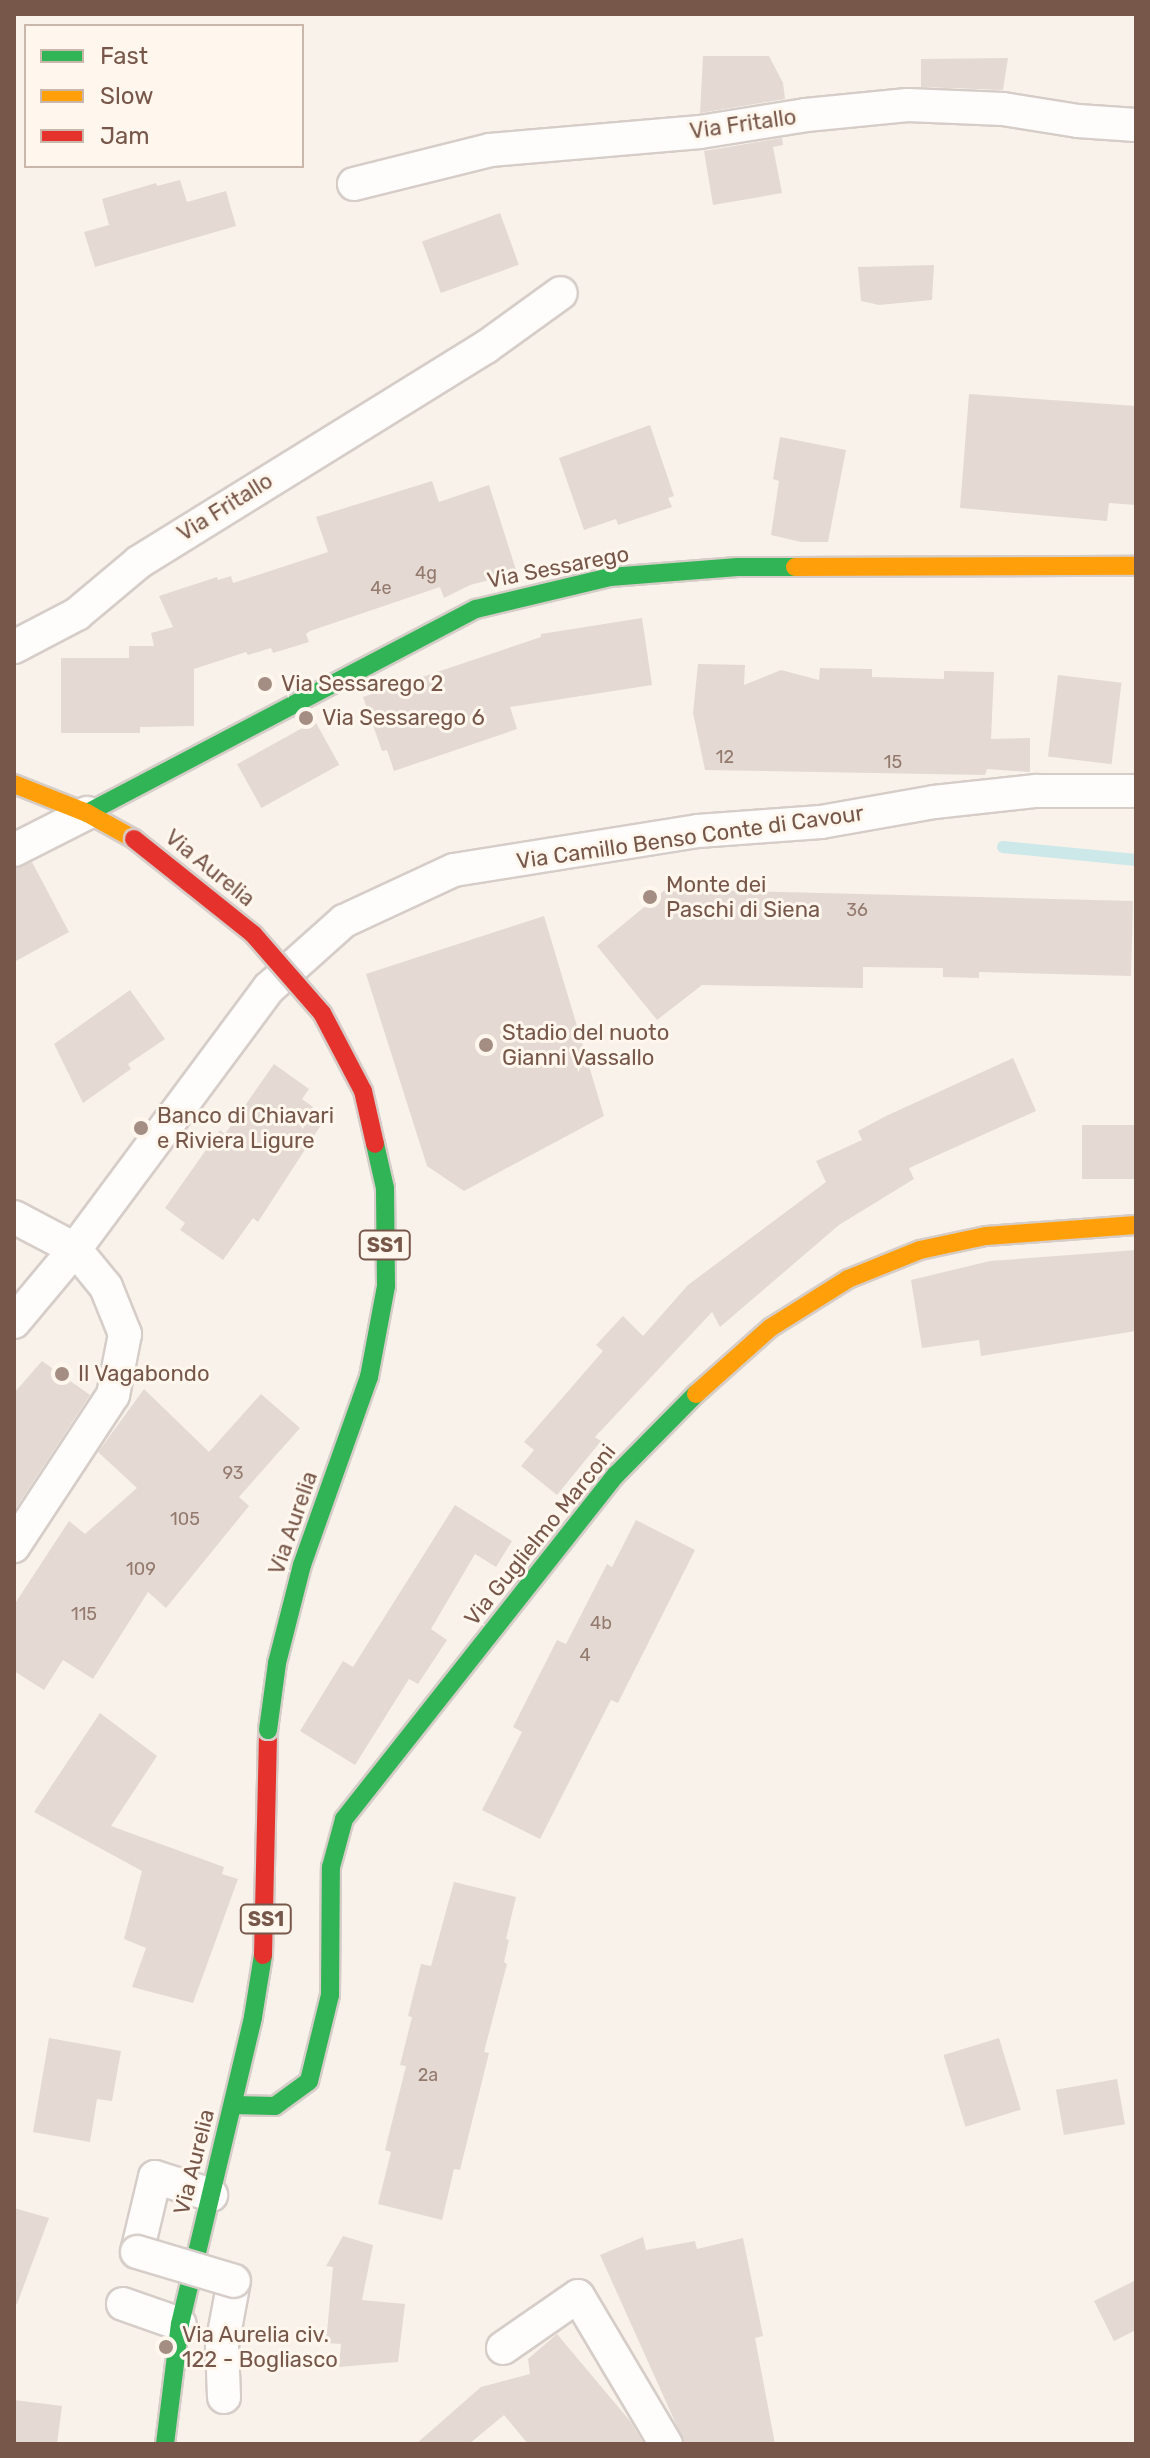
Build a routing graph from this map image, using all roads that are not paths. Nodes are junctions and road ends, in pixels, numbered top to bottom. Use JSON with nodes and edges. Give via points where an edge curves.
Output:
{"nodes":[{"id":1,"x":1136,"y":125,"type":"edge"},
{"id":2,"x":354,"y":184,"type":"dead end"},
{"id":3,"x":561,"y":293,"type":"dead end"},
{"id":4,"x":1136,"y":566,"type":"edge"},
{"id":5,"x":14,"y":647,"type":"edge"},
{"id":6,"x":14,"y":784,"type":"edge"},
{"id":7,"x":1136,"y":791,"type":"edge"},
{"id":8,"x":87,"y":813,"type":"junction"},
{"id":9,"x":14,"y":850,"type":"edge"},
{"id":10,"x":14,"y":1217,"type":"edge"},
{"id":11,"x":1136,"y":1225,"type":"edge"},
{"id":12,"x":75,"y":1249,"type":"junction"},
{"id":13,"x":14,"y":1322,"type":"edge"},
{"id":14,"x":14,"y":1546,"type":"edge"},
{"id":15,"x":233,"y":2105,"type":"junction"},
{"id":16,"x":211,"y":2195,"type":"junction"},
{"id":17,"x":123,"y":2304,"type":"dead end"},
{"id":18,"x":180,"y":2324,"type":"junction"},
{"id":19,"x":503,"y":2348,"type":"dead end"},
{"id":20,"x":224,"y":2397,"type":"dead end"},
{"id":21,"x":165,"y":2444,"type":"edge"},
{"id":22,"x":666,"y":2444,"type":"edge"}],
"edges":[{"from":1,"to":2,"type":"street","name":"Via Fritallo","via":[[1003,109],[908,105],[700,132],[490,150]]},
{"from":3,"to":5,"type":"street","name":"Via Fritallo","via":[[486,347],[139,562],[77,614]]},
{"from":4,"to":8,"type":"street","name":"Via Sessarego","via":[[738,567],[610,577],[491,605]]},
{"from":6,"to":8,"type":"street","name":"Via Aurelia","number":"SS1"},
{"from":7,"to":12,"type":"street","name":"Via Camillo Benso Conte di Cavour","via":[[1036,791],[934,802],[821,822],[698,831],[454,870],[344,921],[269,988]]},
{"from":8,"to":9,"type":"street"},
{"from":8,"to":15,"type":"street","name":"Via Aurelia","number":"SS1","bridge":true,"via":[[134,839],[253,934],[322,1013],[363,1091],[385,1188],[386,1286],[369,1377],[302,1565],[277,1663],[268,1730],[266,1937]]},
{"from":10,"to":12,"type":"street"},
{"from":11,"to":15,"type":"street","name":"Via Guglielmo Marconi","via":[[986,1236],[920,1250],[848,1279],[770,1328],[685,1403],[616,1475],[344,1819],[331,1867],[330,1995],[309,2081],[275,2106]]},
{"from":12,"to":13,"type":"street","name":"Via Camillo Benso Conte di Cavour"},
{"from":12,"to":14,"type":"street","via":[[106,1287],[125,1334],[113,1395]]},
{"from":15,"to":16,"type":"street","name":"Via Aurelia","number":"SS1"},
{"from":16,"to":18,"type":"street","name":"Via Aurelia","number":"SS1"},
{"from":16,"to":20,"type":"street","bridge":true,"via":[[155,2177],[137,2252],[234,2281],[222,2345]]},
{"from":17,"to":18,"type":"street"},
{"from":18,"to":21,"type":"street","name":"Via Aurelia","number":"SS1"},
{"from":19,"to":22,"type":"street","via":[[578,2296]]}]}
